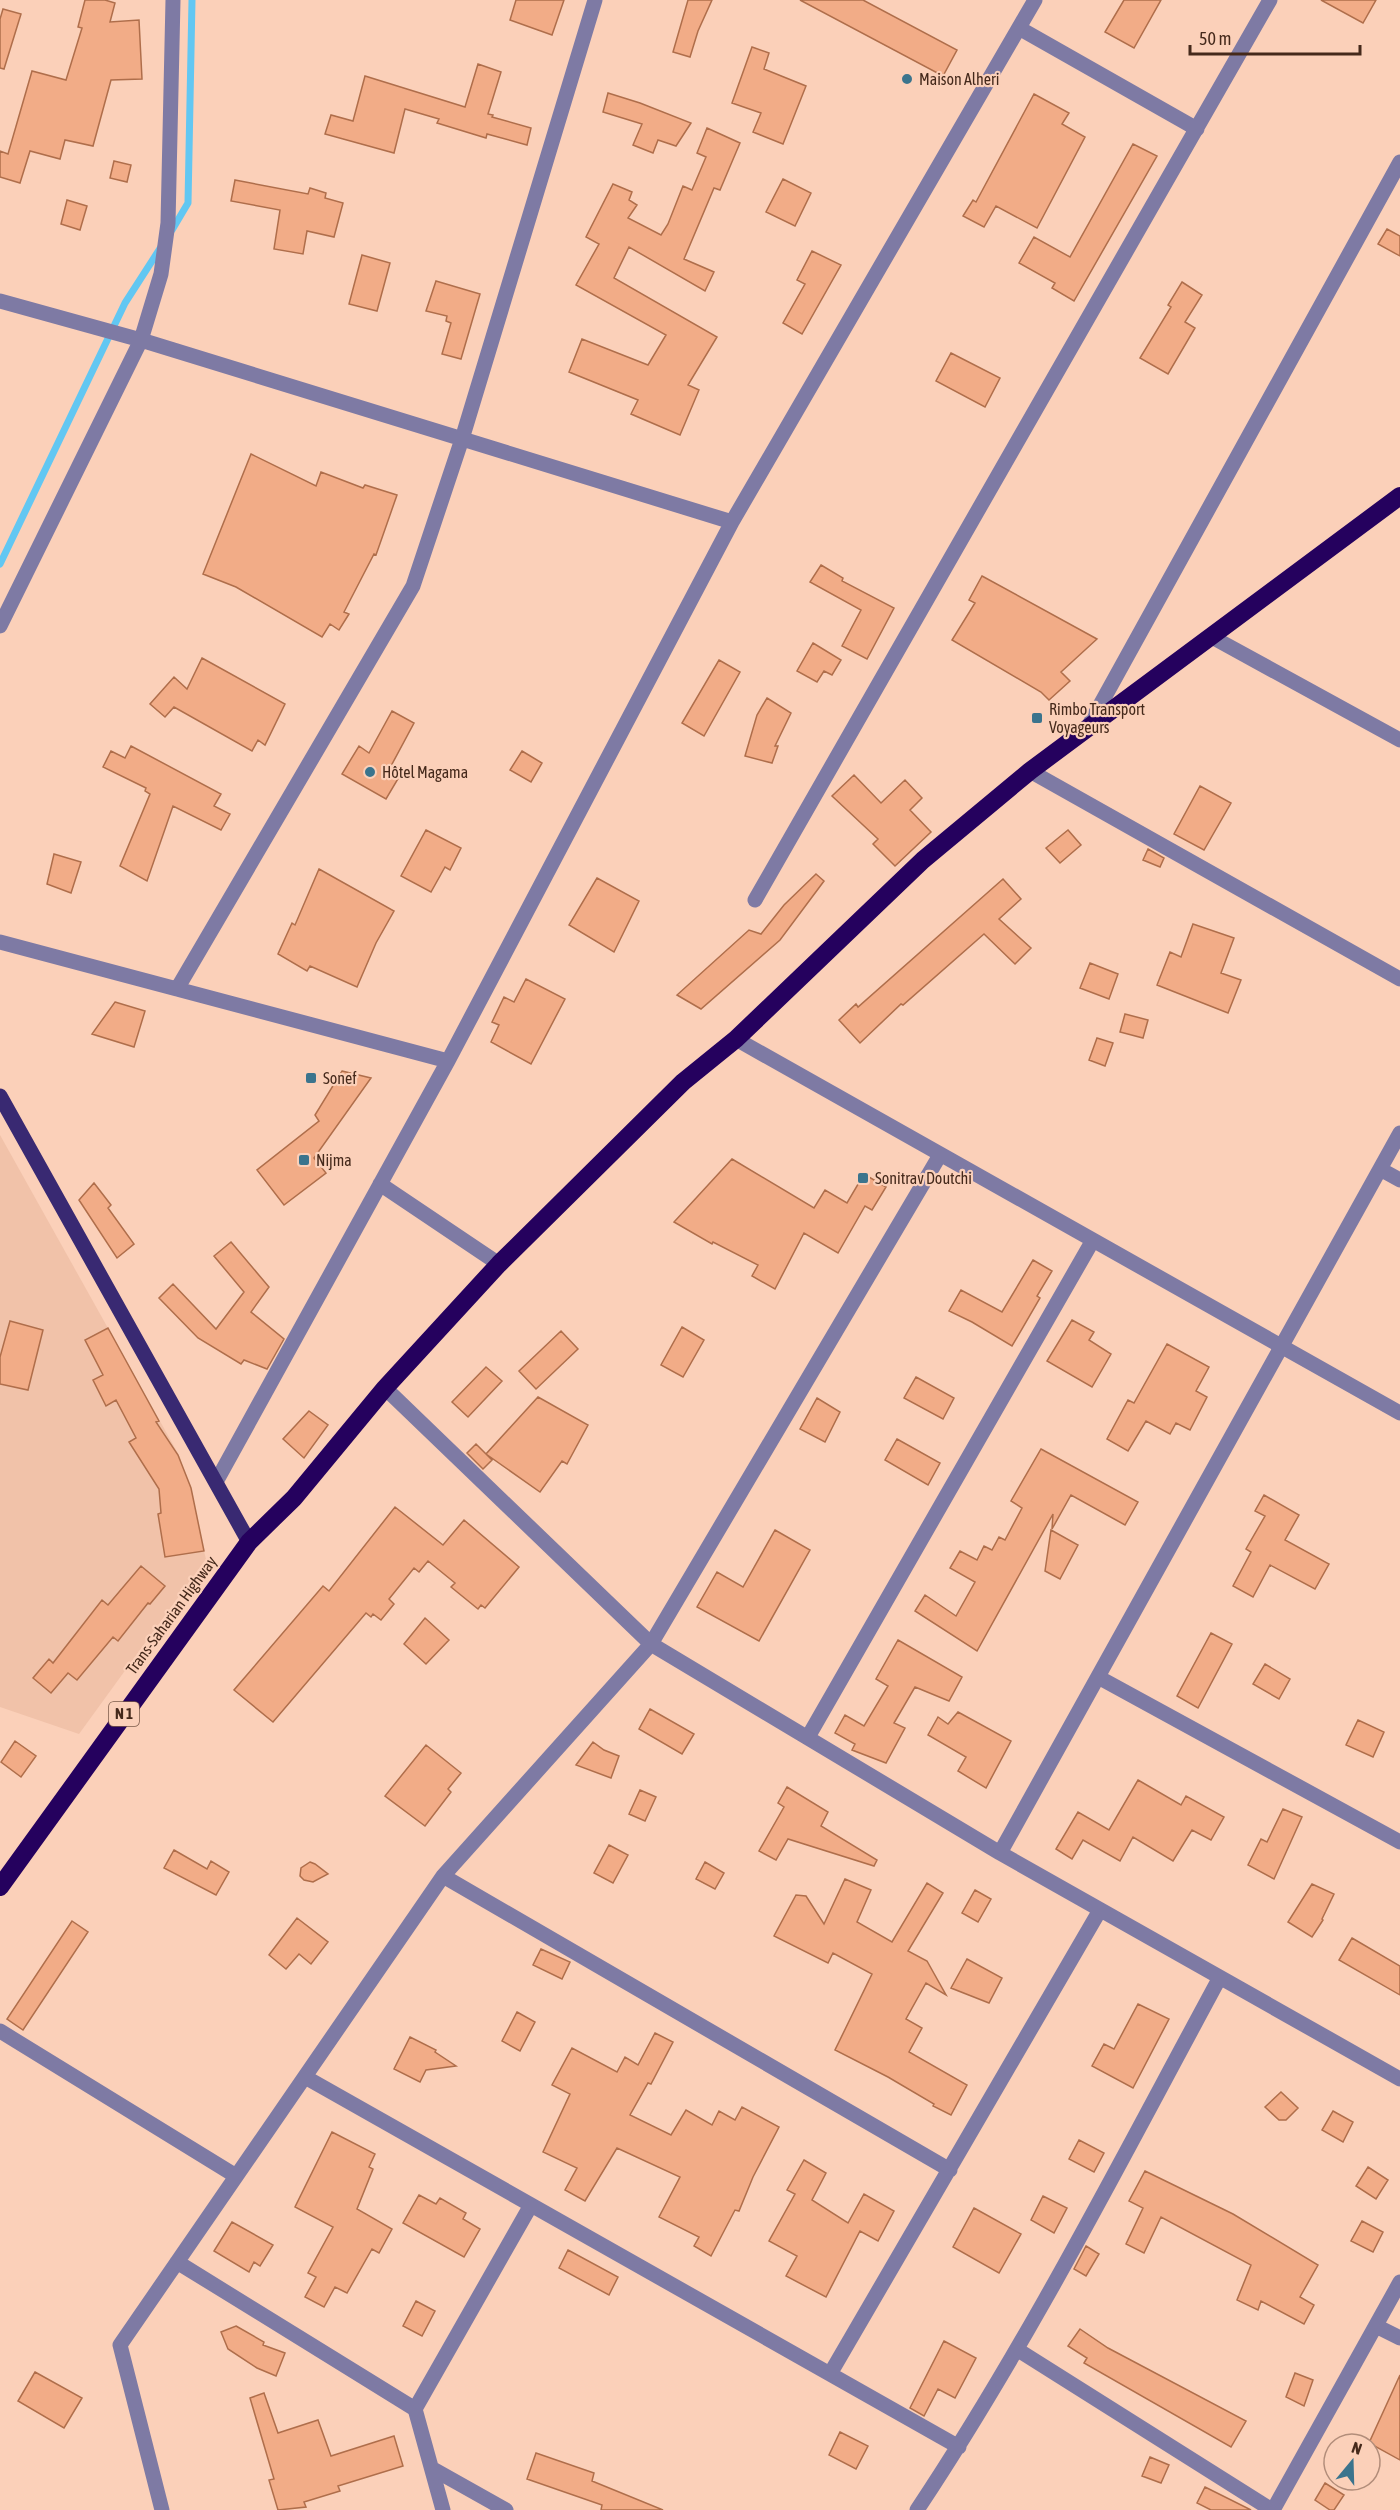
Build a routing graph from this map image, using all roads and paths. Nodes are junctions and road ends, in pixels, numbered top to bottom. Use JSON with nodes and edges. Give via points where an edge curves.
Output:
{"nodes":[{"id":1,"x":173,"y":0,"type":"edge"},
{"id":2,"x":595,"y":0,"type":"edge"},
{"id":3,"x":1035,"y":0,"type":"edge"},
{"id":4,"x":1270,"y":0,"type":"edge"},
{"id":5,"x":1019,"y":28,"type":"junction"},
{"id":6,"x":1197,"y":129,"type":"junction"},
{"id":7,"x":1400,"y":162,"type":"edge"},
{"id":8,"x":0,"y":301,"type":"edge"},
{"id":9,"x":141,"y":340,"type":"junction"},
{"id":10,"x":462,"y":439,"type":"junction"},
{"id":11,"x":1400,"y":496,"type":"edge"},
{"id":12,"x":732,"y":522,"type":"junction"},
{"id":13,"x":0,"y":626,"type":"edge"},
{"id":14,"x":1212,"y":637,"type":"junction"},
{"id":15,"x":1088,"y":729,"type":"junction"},
{"id":16,"x":1400,"y":740,"type":"edge"},
{"id":17,"x":1030,"y":771,"type":"junction"},
{"id":18,"x":755,"y":900,"type":"dead end"},
{"id":19,"x":0,"y":942,"type":"edge"},
{"id":20,"x":1400,"y":979,"type":"edge"},
{"id":21,"x":177,"y":989,"type":"junction"},
{"id":22,"x":736,"y":1039,"type":"junction"},
{"id":23,"x":448,"y":1061,"type":"junction"},
{"id":24,"x":0,"y":1096,"type":"edge"},
{"id":25,"x":1400,"y":1133,"type":"edge"},
{"id":26,"x":940,"y":1155,"type":"junction"},
{"id":27,"x":1380,"y":1169,"type":"junction"},
{"id":28,"x":1400,"y":1180,"type":"edge"},
{"id":29,"x":380,"y":1184,"type":"junction"},
{"id":30,"x":1093,"y":1240,"type":"junction"},
{"id":31,"x":499,"y":1264,"type":"junction"},
{"id":32,"x":1282,"y":1347,"type":"junction"},
{"id":33,"x":385,"y":1388,"type":"junction"},
{"id":34,"x":1400,"y":1413,"type":"edge"},
{"id":35,"x":216,"y":1482,"type":"junction"},
{"id":36,"x":249,"y":1542,"type":"junction"},
{"id":37,"x":651,"y":1644,"type":"junction"},
{"id":38,"x":1098,"y":1677,"type":"junction"},
{"id":39,"x":808,"y":1737,"type":"junction"},
{"id":40,"x":1400,"y":1842,"type":"edge"},
{"id":41,"x":1000,"y":1853,"type":"junction"},
{"id":42,"x":443,"y":1876,"type":"junction"},
{"id":43,"x":0,"y":1887,"type":"edge"},
{"id":44,"x":1100,"y":1910,"type":"junction"},
{"id":45,"x":1219,"y":1979,"type":"junction"},
{"id":46,"x":0,"y":2031,"type":"edge"},
{"id":47,"x":305,"y":2076,"type":"junction"},
{"id":48,"x":1400,"y":2079,"type":"edge"},
{"id":49,"x":951,"y":2169,"type":"junction"},
{"id":50,"x":236,"y":2176,"type":"junction"},
{"id":51,"x":531,"y":2205,"type":"junction"},
{"id":52,"x":177,"y":2262,"type":"junction"},
{"id":53,"x":1400,"y":2282,"type":"edge"},
{"id":54,"x":1376,"y":2326,"type":"junction"},
{"id":55,"x":1400,"y":2338,"type":"edge"},
{"id":56,"x":1018,"y":2350,"type":"junction"},
{"id":57,"x":830,"y":2374,"type":"junction"},
{"id":58,"x":415,"y":2409,"type":"junction"},
{"id":59,"x":959,"y":2448,"type":"junction"},
{"id":60,"x":433,"y":2469,"type":"junction"},
{"id":61,"x":162,"y":2510,"type":"edge"},
{"id":62,"x":443,"y":2510,"type":"edge"},
{"id":63,"x":506,"y":2510,"type":"edge"},
{"id":64,"x":917,"y":2510,"type":"edge"},
{"id":65,"x":1273,"y":2510,"type":"edge"}],
"edges":[{"from":1,"to":9,"type":"street","via":[[168,223],[161,274]]},
{"from":2,"to":10,"type":"street"},
{"from":3,"to":5,"type":"street"},
{"from":4,"to":6,"type":"street"},
{"from":5,"to":6,"type":"street"},
{"from":5,"to":12,"type":"street"},
{"from":6,"to":18,"type":"street"},
{"from":7,"to":15,"type":"street"},
{"from":8,"to":9,"type":"street"},
{"from":9,"to":10,"type":"street"},
{"from":9,"to":13,"type":"street"},
{"from":10,"to":12,"type":"street"},
{"from":10,"to":21,"type":"street","via":[[413,586]]},
{"from":11,"to":14,"type":"highway","name":"Trans-Saharian Highway"},
{"from":12,"to":23,"type":"street"},
{"from":14,"to":15,"type":"highway","name":"Trans-Saharian Highway"},
{"from":14,"to":16,"type":"street"},
{"from":15,"to":17,"type":"highway","name":"Trans-Saharian Highway"},
{"from":17,"to":20,"type":"street"},
{"from":17,"to":22,"type":"highway","name":"Trans-Saharian Highway","via":[[923,860]]},
{"from":19,"to":21,"type":"street"},
{"from":21,"to":23,"type":"street"},
{"from":22,"to":26,"type":"street"},
{"from":22,"to":31,"type":"highway","name":"Trans-Saharian Highway","via":[[683,1082]]},
{"from":23,"to":29,"type":"street"},
{"from":24,"to":35,"type":"main road"},
{"from":25,"to":27,"type":"street"},
{"from":26,"to":30,"type":"street"},
{"from":26,"to":37,"type":"street"},
{"from":27,"to":28,"type":"street"},
{"from":27,"to":32,"type":"street"},
{"from":29,"to":31,"type":"street"},
{"from":29,"to":35,"type":"street"},
{"from":30,"to":32,"type":"street"},
{"from":30,"to":39,"type":"street"},
{"from":31,"to":33,"type":"highway","name":"Trans-Saharian Highway"},
{"from":32,"to":34,"type":"street"},
{"from":32,"to":38,"type":"street"},
{"from":33,"to":36,"type":"highway","name":"Trans-Saharian Highway","via":[[294,1498]]},
{"from":33,"to":37,"type":"street"},
{"from":35,"to":36,"type":"main road"},
{"from":36,"to":43,"type":"highway","name":"Trans-Saharian Highway","number":"N 1"},
{"from":37,"to":39,"type":"street"},
{"from":37,"to":42,"type":"street"},
{"from":38,"to":40,"type":"street"},
{"from":38,"to":41,"type":"street"},
{"from":39,"to":41,"type":"street"},
{"from":41,"to":44,"type":"street"},
{"from":42,"to":47,"type":"street"},
{"from":42,"to":49,"type":"street"},
{"from":44,"to":45,"type":"street"},
{"from":44,"to":49,"type":"street"},
{"from":45,"to":48,"type":"street"},
{"from":45,"to":56,"type":"street"},
{"from":46,"to":50,"type":"street"},
{"from":47,"to":50,"type":"street"},
{"from":47,"to":51,"type":"street"},
{"from":49,"to":57,"type":"street"},
{"from":50,"to":52,"type":"street"},
{"from":51,"to":57,"type":"street"},
{"from":51,"to":58,"type":"street"},
{"from":52,"to":58,"type":"street"},
{"from":52,"to":61,"type":"street","via":[[120,2345]]},
{"from":53,"to":54,"type":"street"},
{"from":54,"to":55,"type":"street"},
{"from":54,"to":65,"type":"street"},
{"from":56,"to":59,"type":"street"},
{"from":56,"to":65,"type":"street"},
{"from":57,"to":59,"type":"street"},
{"from":58,"to":60,"type":"street"},
{"from":59,"to":64,"type":"street"},
{"from":60,"to":62,"type":"street"},
{"from":60,"to":63,"type":"street"}]}
